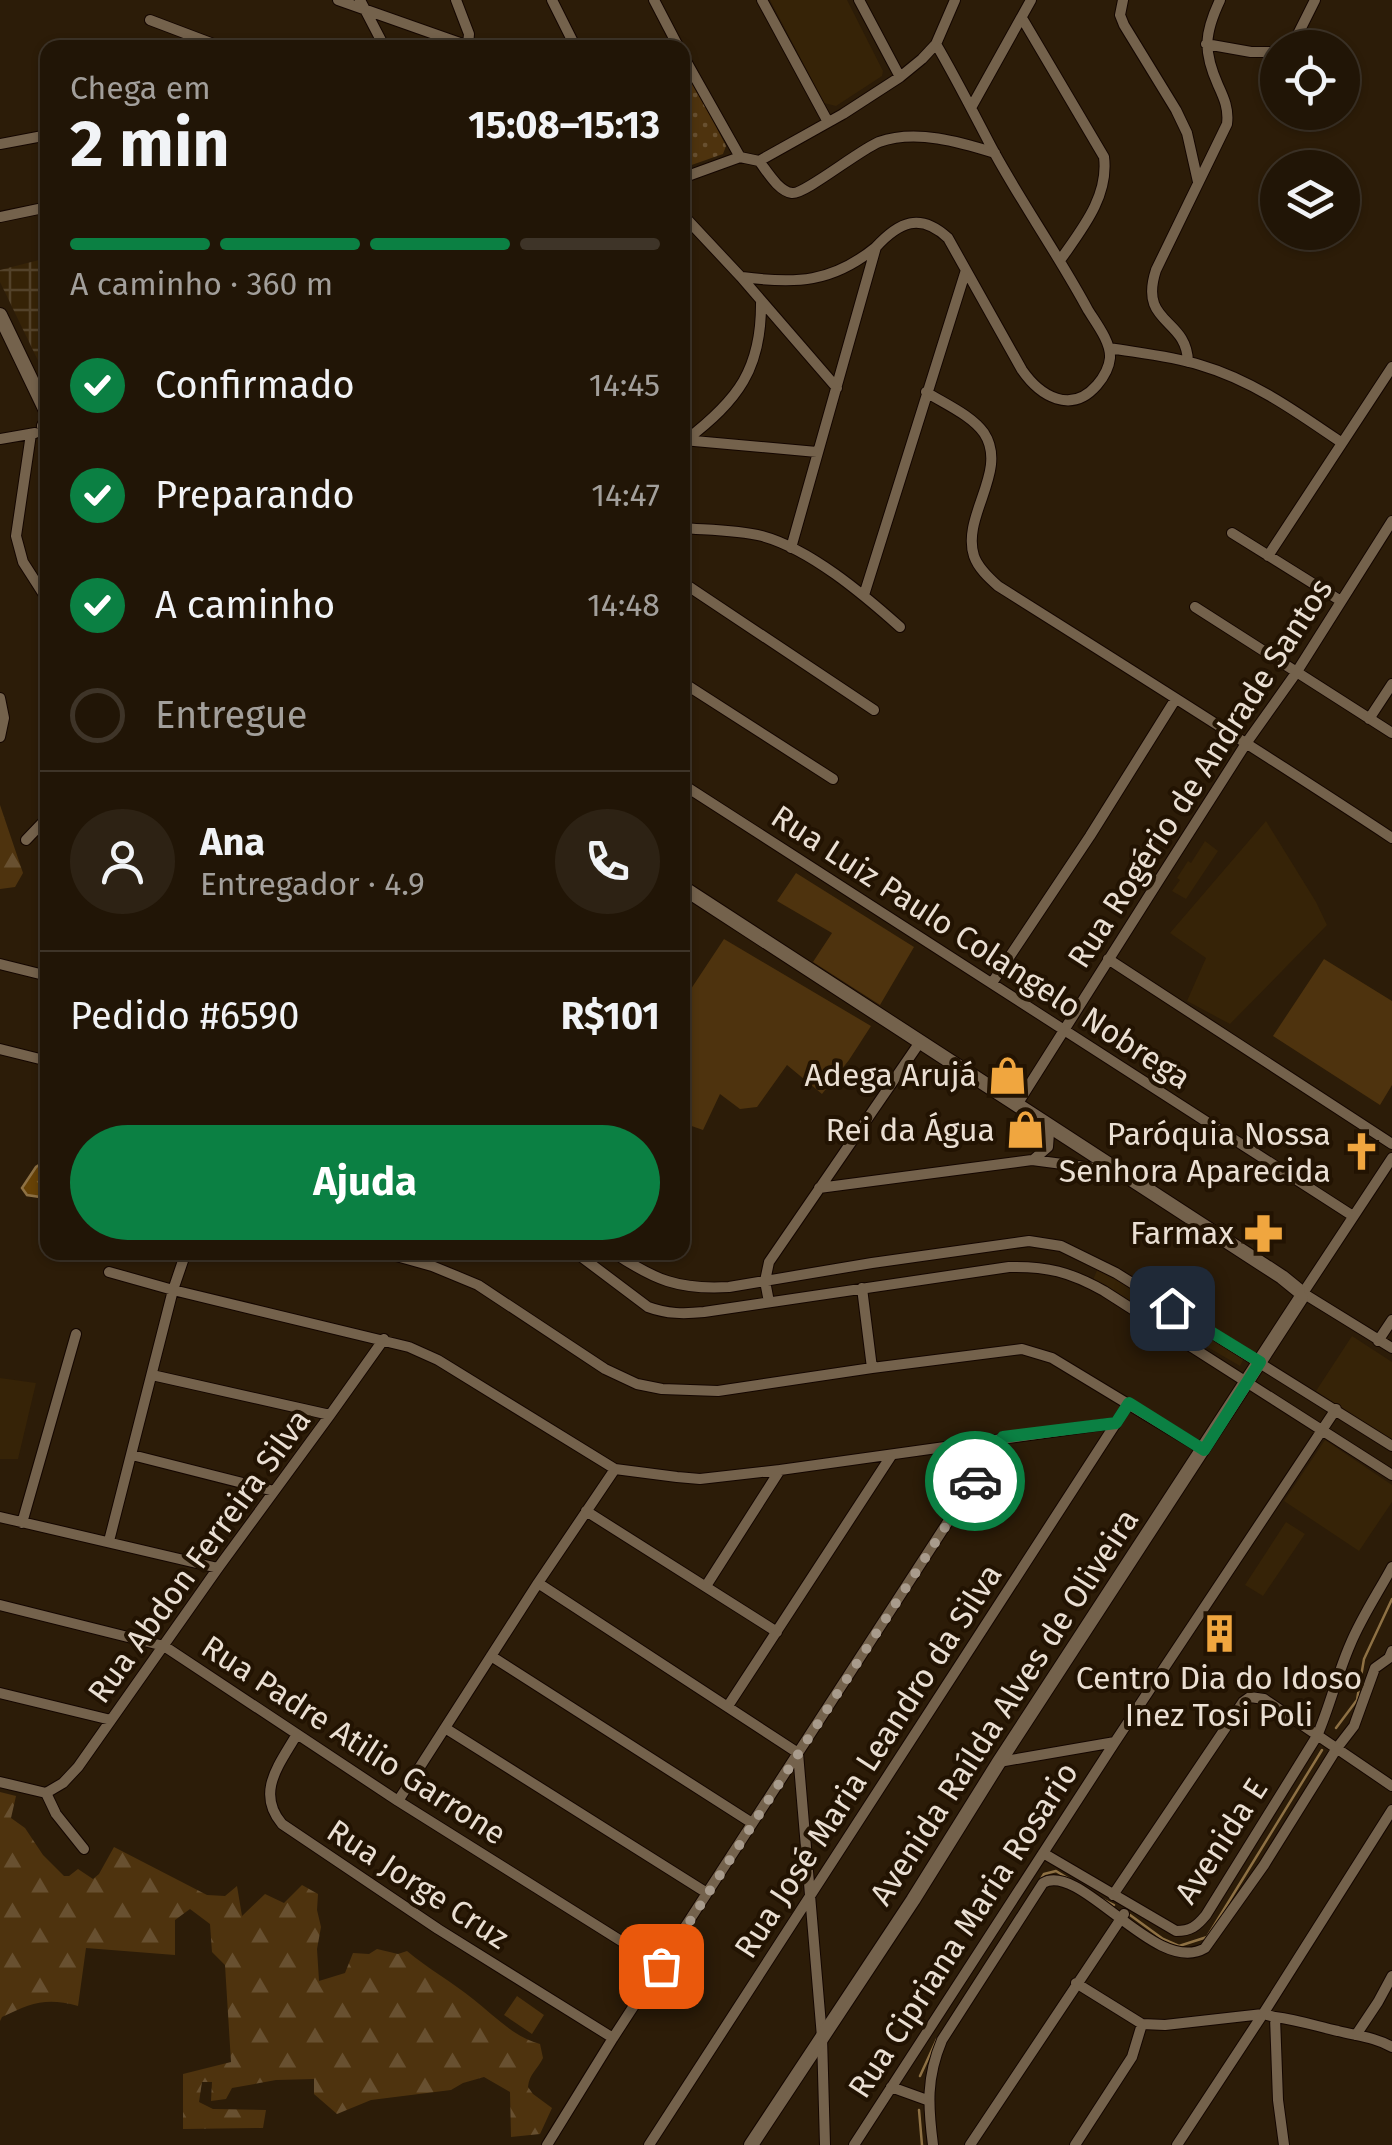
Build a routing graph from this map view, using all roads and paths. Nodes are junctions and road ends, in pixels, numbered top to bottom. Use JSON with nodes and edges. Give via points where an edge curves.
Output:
{"nodes":[{"id":1,"x":338,"y":0,"type":"edge"},
{"id":2,"x":360,"y":0,"type":"edge"},
{"id":3,"x":456,"y":0,"type":"edge"},
{"id":4,"x":552,"y":0,"type":"edge"},
{"id":5,"x":654,"y":0,"type":"edge"},
{"id":6,"x":762,"y":0,"type":"edge"},
{"id":7,"x":859,"y":0,"type":"edge"},
{"id":8,"x":955,"y":0,"type":"edge"},
{"id":9,"x":1030,"y":0,"type":"edge"},
{"id":10,"x":1123,"y":0,"type":"edge"},
{"id":11,"x":1220,"y":0,"type":"edge"},
{"id":12,"x":1315,"y":0,"type":"edge"},
{"id":13,"x":366,"y":11,"type":"junction"},
{"id":14,"x":1022,"y":18,"type":"junction"},
{"id":15,"x":150,"y":20,"type":"dead end"},
{"id":16,"x":1300,"y":30,"type":"edge"},
{"id":17,"x":203,"y":40,"type":"edge"},
{"id":18,"x":381,"y":40,"type":"edge"},
{"id":19,"x":453,"y":40,"type":"edge"},
{"id":20,"x":470,"y":40,"type":"edge"},
{"id":21,"x":572,"y":40,"type":"edge"},
{"id":22,"x":674,"y":40,"type":"edge"},
{"id":23,"x":936,"y":44,"type":"junction"},
{"id":24,"x":1206,"y":44,"type":"junction"},
{"id":25,"x":1260,"y":52,"type":"edge"},
{"id":26,"x":690,"y":69,"type":"edge"},
{"id":27,"x":900,"y":77,"type":"junction"},
{"id":28,"x":972,"y":106,"type":"junction"},
{"id":29,"x":828,"y":122,"type":"junction"},
{"id":30,"x":40,"y":136,"type":"edge"},
{"id":31,"x":0,"y":144,"type":"edge"},
{"id":32,"x":995,"y":154,"type":"junction"},
{"id":33,"x":740,"y":157,"type":"junction"},
{"id":34,"x":759,"y":160,"type":"junction"},
{"id":35,"x":690,"y":175,"type":"edge"},
{"id":36,"x":1198,"y":182,"type":"junction"},
{"id":37,"x":40,"y":210,"type":"edge"},
{"id":38,"x":0,"y":217,"type":"edge"},
{"id":39,"x":690,"y":222,"type":"edge"},
{"id":40,"x":876,"y":247,"type":"junction"},
{"id":41,"x":1061,"y":260,"type":"junction"},
{"id":42,"x":966,"y":270,"type":"junction"},
{"id":43,"x":741,"y":276,"type":"junction"},
{"id":44,"x":761,"y":300,"type":"junction"},
{"id":45,"x":0,"y":315,"type":"edge"},
{"id":46,"x":1108,"y":348,"type":"junction"},
{"id":47,"x":1188,"y":362,"type":"junction"},
{"id":48,"x":1392,"y":367,"type":"edge"},
{"id":49,"x":837,"y":388,"type":"junction"},
{"id":50,"x":926,"y":392,"type":"junction"},
{"id":51,"x":40,"y":416,"type":"edge"},
{"id":52,"x":40,"y":427,"type":"edge"},
{"id":53,"x":690,"y":435,"type":"edge"},
{"id":54,"x":0,"y":439,"type":"edge"},
{"id":55,"x":690,"y":441,"type":"edge"},
{"id":56,"x":40,"y":442,"type":"edge"},
{"id":57,"x":1342,"y":443,"type":"junction"},
{"id":58,"x":817,"y":452,"type":"junction"},
{"id":59,"x":1392,"y":521,"type":"edge"},
{"id":60,"x":690,"y":529,"type":"edge"},
{"id":61,"x":1232,"y":534,"type":"dead end"},
{"id":62,"x":791,"y":548,"type":"junction"},
{"id":63,"x":1268,"y":556,"type":"junction"},
{"id":64,"x":690,"y":587,"type":"edge"},
{"id":65,"x":40,"y":588,"type":"edge"},
{"id":66,"x":864,"y":595,"type":"junction"},
{"id":67,"x":1342,"y":601,"type":"junction"},
{"id":68,"x":1195,"y":607,"type":"dead end"},
{"id":69,"x":900,"y":627,"type":"dead end"},
{"id":70,"x":1296,"y":673,"type":"junction"},
{"id":71,"x":1392,"y":684,"type":"edge"},
{"id":72,"x":690,"y":687,"type":"edge"},
{"id":73,"x":0,"y":698,"type":"edge"},
{"id":74,"x":1175,"y":700,"type":"junction"},
{"id":75,"x":874,"y":710,"type":"dead end"},
{"id":76,"x":1369,"y":719,"type":"junction"},
{"id":77,"x":1392,"y":734,"type":"edge"},
{"id":78,"x":0,"y":737,"type":"edge"},
{"id":79,"x":1247,"y":742,"type":"junction"},
{"id":80,"x":833,"y":779,"type":"dead end"},
{"id":81,"x":690,"y":789,"type":"edge"},
{"id":82,"x":40,"y":825,"type":"edge"},
{"id":83,"x":1392,"y":838,"type":"edge"},
{"id":84,"x":26,"y":840,"type":"dead end"},
{"id":85,"x":690,"y":898,"type":"edge"},
{"id":86,"x":1108,"y":959,"type":"junction"},
{"id":87,"x":0,"y":964,"type":"edge"},
{"id":88,"x":40,"y":974,"type":"edge"},
{"id":89,"x":992,"y":983,"type":"junction"},
{"id":90,"x":1064,"y":1030,"type":"junction"},
{"id":91,"x":920,"y":1042,"type":"junction"},
{"id":92,"x":0,"y":1049,"type":"edge"},
{"id":93,"x":40,"y":1059,"type":"edge"},
{"id":94,"x":1018,"y":1103,"type":"junction"},
{"id":95,"x":1047,"y":1124,"type":"junction"},
{"id":96,"x":1392,"y":1144,"type":"edge"},
{"id":97,"x":1392,"y":1158,"type":"edge"},
{"id":98,"x":1032,"y":1160,"type":"junction"},
{"id":99,"x":1120,"y":1171,"type":"junction"},
{"id":100,"x":819,"y":1188,"type":"junction"},
{"id":101,"x":1353,"y":1216,"type":"junction"},
{"id":102,"x":183,"y":1260,"type":"edge"},
{"id":103,"x":411,"y":1260,"type":"edge"},
{"id":104,"x":585,"y":1260,"type":"edge"},
{"id":105,"x":625,"y":1260,"type":"edge"},
{"id":106,"x":872,"y":1263,"type":"junction"},
{"id":107,"x":109,"y":1272,"type":"dead end"},
{"id":108,"x":765,"y":1281,"type":"junction"},
{"id":109,"x":876,"y":1285,"type":"junction"},
{"id":110,"x":862,"y":1288,"type":"junction"},
{"id":111,"x":172,"y":1290,"type":"junction"},
{"id":112,"x":1302,"y":1293,"type":"junction"},
{"id":113,"x":769,"y":1302,"type":"junction"},
{"id":114,"x":1392,"y":1320,"type":"edge"},
{"id":115,"x":76,"y":1334,"type":"dead end"},
{"id":116,"x":384,"y":1339,"type":"junction"},
{"id":117,"x":1378,"y":1341,"type":"junction"},
{"id":118,"x":1392,"y":1348,"type":"edge"},
{"id":119,"x":1260,"y":1362,"type":"junction"},
{"id":120,"x":872,"y":1368,"type":"junction"},
{"id":121,"x":152,"y":1375,"type":"junction"},
{"id":122,"x":1248,"y":1382,"type":"junction"},
{"id":123,"x":1129,"y":1403,"type":"junction"},
{"id":124,"x":1336,"y":1409,"type":"junction"},
{"id":125,"x":330,"y":1415,"type":"junction"},
{"id":126,"x":1116,"y":1423,"type":"junction"},
{"id":127,"x":1323,"y":1429,"type":"junction"},
{"id":128,"x":1003,"y":1437,"type":"junction"},
{"id":129,"x":1392,"y":1446,"type":"edge"},
{"id":130,"x":1204,"y":1450,"type":"junction"},
{"id":131,"x":132,"y":1455,"type":"junction"},
{"id":132,"x":891,"y":1456,"type":"junction"},
{"id":133,"x":615,"y":1469,"type":"junction"},
{"id":134,"x":780,"y":1470,"type":"junction"},
{"id":135,"x":1392,"y":1475,"type":"edge"},
{"id":136,"x":274,"y":1492,"type":"junction"},
{"id":137,"x":586,"y":1511,"type":"junction"},
{"id":138,"x":0,"y":1518,"type":"edge"},
{"id":139,"x":22,"y":1523,"type":"junction"},
{"id":140,"x":109,"y":1541,"type":"junction"},
{"id":141,"x":1392,"y":1567,"type":"edge"},
{"id":142,"x":218,"y":1568,"type":"junction"},
{"id":143,"x":538,"y":1582,"type":"junction"},
{"id":144,"x":706,"y":1586,"type":"junction"},
{"id":145,"x":0,"y":1606,"type":"edge"},
{"id":146,"x":776,"y":1632,"type":"junction"},
{"id":147,"x":164,"y":1646,"type":"junction"},
{"id":148,"x":1392,"y":1650,"type":"edge"},
{"id":149,"x":491,"y":1656,"type":"junction"},
{"id":150,"x":0,"y":1693,"type":"edge"},
{"id":151,"x":728,"y":1706,"type":"junction"},
{"id":152,"x":112,"y":1720,"type":"junction"},
{"id":153,"x":445,"y":1728,"type":"junction"},
{"id":154,"x":297,"y":1734,"type":"junction"},
{"id":155,"x":1317,"y":1736,"type":"junction"},
{"id":156,"x":1115,"y":1742,"type":"junction"},
{"id":157,"x":1337,"y":1748,"type":"junction"},
{"id":158,"x":798,"y":1753,"type":"junction"},
{"id":159,"x":999,"y":1762,"type":"junction"},
{"id":160,"x":0,"y":1782,"type":"edge"},
{"id":161,"x":1392,"y":1786,"type":"edge"},
{"id":162,"x":46,"y":1793,"type":"junction"},
{"id":163,"x":398,"y":1801,"type":"junction"},
{"id":164,"x":1391,"y":1812,"type":"edge"},
{"id":165,"x":752,"y":1823,"type":"junction"},
{"id":166,"x":84,"y":1849,"type":"dead end"},
{"id":167,"x":1043,"y":1853,"type":"junction"},
{"id":168,"x":707,"y":1893,"type":"junction"},
{"id":169,"x":1114,"y":1895,"type":"junction"},
{"id":170,"x":811,"y":1896,"type":"junction"},
{"id":171,"x":1129,"y":1904,"type":"junction"},
{"id":172,"x":1121,"y":1918,"type":"junction"},
{"id":173,"x":661,"y":1966,"type":"junction"},
{"id":174,"x":1391,"y":1979,"type":"edge"},
{"id":175,"x":1076,"y":1983,"type":"junction"},
{"id":176,"x":1269,"y":2016,"type":"junction"},
{"id":177,"x":1142,"y":2024,"type":"junction"},
{"id":178,"x":1356,"y":2036,"type":"junction"},
{"id":179,"x":822,"y":2037,"type":"junction"},
{"id":180,"x":612,"y":2038,"type":"junction"},
{"id":181,"x":1392,"y":2047,"type":"edge"},
{"id":182,"x":793,"y":2083,"type":"junction"},
{"id":183,"x":891,"y":2086,"type":"junction"},
{"id":184,"x":822,"y":2089,"type":"junction"},
{"id":185,"x":928,"y":2100,"type":"junction"},
{"id":186,"x":1281,"y":2142,"type":"edge"},
{"id":187,"x":547,"y":2145,"type":"edge"},
{"id":188,"x":649,"y":2145,"type":"edge"},
{"id":189,"x":751,"y":2145,"type":"edge"},
{"id":190,"x":825,"y":2145,"type":"edge"},
{"id":191,"x":854,"y":2145,"type":"edge"},
{"id":192,"x":933,"y":2145,"type":"edge"},
{"id":193,"x":970,"y":2145,"type":"edge"},
{"id":194,"x":1075,"y":2145,"type":"edge"},
{"id":195,"x":1178,"y":2145,"type":"edge"}],
"edges":[{"from":1,"to":13,"type":"street"},
{"from":2,"to":13,"type":"street"},
{"from":3,"to":20,"type":"street"},
{"from":4,"to":21,"type":"street"},
{"from":5,"to":22,"type":"street"},
{"from":6,"to":29,"type":"street"},
{"from":7,"to":27,"type":"street"},
{"from":8,"to":23,"type":"street"},
{"from":9,"to":14,"type":"street"},
{"from":10,"to":36,"type":"street","via":[[1124,25],[1187,132]]},
{"from":11,"to":24,"type":"street"},
{"from":12,"to":16,"type":"street"},
{"from":13,"to":18,"type":"street"},
{"from":13,"to":19,"type":"street"},
{"from":14,"to":28,"type":"street"},
{"from":14,"to":41,"type":"street","via":[[1104,157],[1098,200]]},
{"from":15,"to":17,"type":"street"},
{"from":23,"to":27,"type":"street"},
{"from":23,"to":28,"type":"street"},
{"from":24,"to":25,"type":"street"},
{"from":24,"to":36,"type":"street","via":[[1229,114]]},
{"from":26,"to":33,"type":"street"},
{"from":27,"to":29,"type":"street"},
{"from":28,"to":32,"type":"street"},
{"from":29,"to":34,"type":"street"},
{"from":30,"to":31,"type":"street"},
{"from":32,"to":34,"type":"street","via":[[937,139],[897,138],[864,150],[796,194],[783,190]]},
{"from":32,"to":41,"type":"street"},
{"from":33,"to":34,"type":"street"},
{"from":33,"to":35,"type":"street"},
{"from":36,"to":47,"type":"street","via":[[1151,286],[1159,314],[1185,341]]},
{"from":37,"to":38,"type":"street"},
{"from":39,"to":43,"type":"street"},
{"from":40,"to":42,"type":"street","via":[[900,226],[927,224],[948,238]]},
{"from":40,"to":43,"type":"street","via":[[830,275]]},
{"from":40,"to":49,"type":"street"},
{"from":41,"to":46,"type":"street"},
{"from":42,"to":46,"type":"street","via":[[1022,370],[1042,392],[1081,398],[1103,377]]},
{"from":42,"to":50,"type":"street"},
{"from":43,"to":44,"type":"street"},
{"from":44,"to":49,"type":"street"},
{"from":44,"to":53,"type":"street","via":[[758,342],[742,384],[728,405]]},
{"from":45,"to":51,"type":"street"},
{"from":46,"to":47,"type":"street"},
{"from":47,"to":57,"type":"street","via":[[1267,394]]},
{"from":48,"to":57,"type":"street"},
{"from":49,"to":58,"type":"street"},
{"from":50,"to":66,"type":"street"},
{"from":50,"to":74,"type":"street","via":[[976,425],[990,446],[972,544],[987,576]]},
{"from":52,"to":54,"type":"street"},
{"from":55,"to":58,"type":"street"},
{"from":56,"to":65,"type":"street","via":[[16,536]]},
{"from":57,"to":63,"type":"street"},
{"from":58,"to":62,"type":"street"},
{"from":59,"to":67,"type":"street","name":"Rua Rogério de Andrade Santos"},
{"from":60,"to":62,"type":"street","via":[[756,534]]},
{"from":61,"to":63,"type":"street"},
{"from":62,"to":66,"type":"street"},
{"from":63,"to":67,"type":"street"},
{"from":64,"to":75,"type":"street"},
{"from":66,"to":69,"type":"street"},
{"from":67,"to":70,"type":"street","name":"Rua Rogério de Andrade Santos"},
{"from":68,"to":70,"type":"street"},
{"from":70,"to":76,"type":"street"},
{"from":70,"to":79,"type":"street","name":"Rua Rogério de Andrade Santos"},
{"from":71,"to":76,"type":"street"},
{"from":72,"to":80,"type":"street"},
{"from":73,"to":78,"type":"street"},
{"from":74,"to":79,"type":"street"},
{"from":74,"to":89,"type":"street"},
{"from":76,"to":77,"type":"street"},
{"from":79,"to":83,"type":"street"},
{"from":79,"to":86,"type":"street","name":"Rua Rogério de Andrade Santos"},
{"from":81,"to":89,"type":"street","name":"Rua Luiz Paulo Colangelo Nobrega"},
{"from":82,"to":84,"type":"street"},
{"from":85,"to":91,"type":"street"},
{"from":86,"to":90,"type":"street","name":"Rua Rogério de Andrade Santos"},
{"from":86,"to":96,"type":"street"},
{"from":87,"to":88,"type":"street"},
{"from":89,"to":90,"type":"street","name":"Rua Luiz Paulo Colangelo Nobrega"},
{"from":90,"to":94,"type":"street","name":"Rua Rogério de Andrade Santos"},
{"from":90,"to":101,"type":"street","name":"Rua Luiz Paulo Colangelo Nobrega"},
{"from":91,"to":94,"type":"street"},
{"from":91,"to":100,"type":"street"},
{"from":92,"to":93,"type":"street"},
{"from":94,"to":95,"type":"street"},
{"from":95,"to":98,"type":"street","via":[[1048,1147]]},
{"from":95,"to":99,"type":"street"},
{"from":97,"to":101,"type":"street","name":"Avenida Raílda Alves de Oliveira"},
{"from":98,"to":99,"type":"street"},
{"from":98,"to":100,"type":"street"},
{"from":99,"to":112,"type":"street"},
{"from":100,"to":108,"type":"street","via":[[770,1262]]},
{"from":101,"to":112,"type":"street","name":"Avenida Raílda Alves de Oliveira"},
{"from":102,"to":111,"type":"street"},
{"from":103,"to":120,"type":"street","via":[[478,1286],[637,1384],[718,1391]]},
{"from":104,"to":113,"type":"street","via":[[662,1312]]},
{"from":105,"to":108,"type":"street","via":[[682,1286]]},
{"from":106,"to":108,"type":"street"},
{"from":106,"to":109,"type":"street"},
{"from":106,"to":119,"type":"street","via":[[1029,1241],[1061,1246]]},
{"from":107,"to":111,"type":"street"},
{"from":108,"to":113,"type":"street"},
{"from":109,"to":110,"type":"street"},
{"from":109,"to":122,"type":"street","via":[[1009,1266],[1050,1268],[1104,1290]]},
{"from":110,"to":113,"type":"street"},
{"from":110,"to":120,"type":"street"},
{"from":111,"to":116,"type":"street"},
{"from":111,"to":121,"type":"street"},
{"from":112,"to":117,"type":"street"},
{"from":112,"to":119,"type":"street","name":"Avenida Raílda Alves de Oliveira"},
{"from":114,"to":117,"type":"street"},
{"from":115,"to":139,"type":"street"},
{"from":116,"to":125,"type":"street","name":"Rua Abdon Ferreira Silva"},
{"from":116,"to":133,"type":"street","via":[[438,1360]]},
{"from":117,"to":118,"type":"street"},
{"from":119,"to":122,"type":"street","name":"Avenida Raílda Alves de Oliveira"},
{"from":119,"to":124,"type":"street"},
{"from":120,"to":123,"type":"street","via":[[1022,1349],[1052,1358]]},
{"from":121,"to":125,"type":"street"},
{"from":121,"to":131,"type":"street"},
{"from":122,"to":127,"type":"street"},
{"from":122,"to":130,"type":"street","name":"Avenida Raílda Alves de Oliveira"},
{"from":123,"to":126,"type":"street","name":"Rua José Maria Leandro da Silva"},
{"from":123,"to":130,"type":"street"},
{"from":124,"to":127,"type":"street","name":"Rua Cipriana Maria Rosario"},
{"from":124,"to":129,"type":"street"},
{"from":125,"to":136,"type":"street","name":"Rua Abdon Ferreira Silva"},
{"from":126,"to":128,"type":"street"},
{"from":126,"to":170,"type":"street","name":"Rua José Maria Leandro da Silva"},
{"from":127,"to":135,"type":"street"},
{"from":127,"to":156,"type":"street","name":"Rua Cipriana Maria Rosario"},
{"from":128,"to":132,"type":"street"},
{"from":128,"to":158,"type":"street"},
{"from":130,"to":159,"type":"street","name":"Avenida Raílda Alves de Oliveira"},
{"from":131,"to":136,"type":"street"},
{"from":131,"to":140,"type":"street"},
{"from":132,"to":134,"type":"street"},
{"from":132,"to":146,"type":"street"},
{"from":133,"to":134,"type":"street","via":[[700,1478]]},
{"from":133,"to":137,"type":"street"},
{"from":134,"to":144,"type":"street"},
{"from":136,"to":142,"type":"street","name":"Rua Abdon Ferreira Silva"},
{"from":137,"to":143,"type":"street"},
{"from":137,"to":144,"type":"street"},
{"from":138,"to":139,"type":"street"},
{"from":139,"to":140,"type":"street"},
{"from":140,"to":142,"type":"street"},
{"from":141,"to":155,"type":"street","name":"Avenida E","via":[[1352,1639]]},
{"from":142,"to":147,"type":"street","name":"Rua Abdon Ferreira Silva"},
{"from":143,"to":149,"type":"street"},
{"from":143,"to":151,"type":"street"},
{"from":144,"to":146,"type":"street"},
{"from":145,"to":147,"type":"street","name":"Rua Padre Atilio Garrone"},
{"from":146,"to":151,"type":"street"},
{"from":147,"to":152,"type":"street","name":"Rua Abdon Ferreira Silva"},
{"from":147,"to":154,"type":"street","name":"Rua Padre Atilio Garrone"},
{"from":148,"to":157,"type":"street","via":[[1376,1668],[1354,1726]]},
{"from":149,"to":153,"type":"street"},
{"from":149,"to":165,"type":"street"},
{"from":150,"to":152,"type":"street"},
{"from":151,"to":158,"type":"street"},
{"from":152,"to":162,"type":"street","name":"Rua Abdon Ferreira Silva","via":[[70,1778]]},
{"from":153,"to":163,"type":"street"},
{"from":153,"to":168,"type":"street"},
{"from":154,"to":163,"type":"street","name":"Rua Padre Atilio Garrone"},
{"from":154,"to":180,"type":"street","name":"Rua Jorge Cruz","via":[[268,1799],[282,1824]]},
{"from":155,"to":157,"type":"street"},
{"from":155,"to":169,"type":"street","via":[[1264,1699],[1243,1702]]},
{"from":155,"to":171,"type":"street","name":"Avenida E","via":[[1197,1926],[1176,1931]]},
{"from":156,"to":159,"type":"street"},
{"from":156,"to":167,"type":"street","name":"Rua Cipriana Maria Rosario"},
{"from":157,"to":161,"type":"street"},
{"from":157,"to":172,"type":"street","via":[[1205,1948],[1169,1951]]},
{"from":158,"to":165,"type":"street"},
{"from":158,"to":170,"type":"street"},
{"from":159,"to":179,"type":"street","name":"Avenida Raílda Alves de Oliveira"},
{"from":160,"to":162,"type":"street"},
{"from":162,"to":166,"type":"street"},
{"from":163,"to":173,"type":"street","name":"Rua Padre Atilio Garrone"},
{"from":164,"to":176,"type":"street"},
{"from":165,"to":168,"type":"street"},
{"from":167,"to":169,"type":"street","name":"Avenida E"},
{"from":167,"to":183,"type":"street","name":"Rua Cipriana Maria Rosario"},
{"from":168,"to":173,"type":"street"},
{"from":169,"to":171,"type":"street","name":"Avenida E"},
{"from":170,"to":179,"type":"street"},
{"from":170,"to":188,"type":"street","name":"Rua José Maria Leandro da Silva"},
{"from":171,"to":172,"type":"street"},
{"from":172,"to":175,"type":"street"},
{"from":172,"to":185,"type":"street","via":[[1060,1881],[1043,1883],[942,2040]]},
{"from":173,"to":180,"type":"street"},
{"from":174,"to":178,"type":"street"},
{"from":175,"to":177,"type":"street"},
{"from":175,"to":193,"type":"street"},
{"from":176,"to":177,"type":"street"},
{"from":176,"to":178,"type":"street"},
{"from":176,"to":186,"type":"street"},
{"from":176,"to":195,"type":"street"},
{"from":177,"to":194,"type":"street","via":[[1132,2057]]},
{"from":178,"to":181,"type":"street"},
{"from":179,"to":182,"type":"street","name":"Avenida Raílda Alves de Oliveira"},
{"from":179,"to":184,"type":"street"},
{"from":180,"to":187,"type":"street"},
{"from":182,"to":184,"type":"street","via":[[811,2080]]},
{"from":182,"to":189,"type":"street","name":"Avenida Raílda Alves de Oliveira"},
{"from":183,"to":185,"type":"street"},
{"from":183,"to":191,"type":"street","name":"Rua Cipriana Maria Rosario"},
{"from":184,"to":190,"type":"street"},
{"from":185,"to":192,"type":"street"}]}
